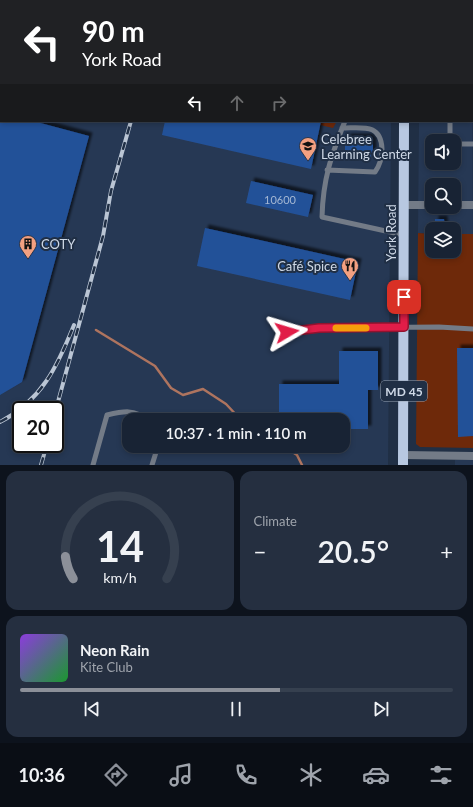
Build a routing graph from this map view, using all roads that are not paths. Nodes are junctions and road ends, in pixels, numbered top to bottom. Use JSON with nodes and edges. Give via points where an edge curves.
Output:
{"nodes":[{"id":1,"x":345,"y":122,"type":"edge"},
{"id":2,"x":404,"y":122,"type":"edge"},
{"id":3,"x":450,"y":122,"type":"edge"},
{"id":4,"x":342,"y":128,"type":"junction"},
{"id":5,"x":450,"y":134,"type":"edge"},
{"id":6,"x":461,"y":144,"type":"edge"},
{"id":7,"x":473,"y":144,"type":"edge"},
{"id":8,"x":327,"y":170,"type":"junction"},
{"id":9,"x":404,"y":204,"type":"junction"},
{"id":10,"x":425,"y":205,"type":"edge"},
{"id":11,"x":461,"y":205,"type":"edge"},
{"id":12,"x":473,"y":205,"type":"edge"},
{"id":13,"x":404,"y":235,"type":"junction"},
{"id":14,"x":404,"y":327,"type":"junction"},
{"id":15,"x":473,"y":329,"type":"edge"},
{"id":16,"x":287,"y":332,"type":"dead end"},
{"id":17,"x":140,"y":413,"type":"edge"},
{"id":18,"x":156,"y":453,"type":"edge"},
{"id":19,"x":473,"y":456,"type":"edge"},
{"id":20,"x":403,"y":460,"type":"edge"},
{"id":21,"x":93,"y":465,"type":"edge"},
{"id":22,"x":152,"y":465,"type":"edge"}],
"edges":[{"from":1,"to":4,"type":"lane"},
{"from":2,"to":9,"type":"main road","name":"York Road","number":"MD 45"},
{"from":3,"to":5,"type":"lane"},
{"from":4,"to":8,"type":"lane"},
{"from":4,"to":8,"type":"lane","via":[[368,129],[379,133],[382,153],[379,167],[375,172]]},
{"from":6,"to":7,"type":"lane"},
{"from":8,"to":13,"type":"lane","via":[[322,217]]},
{"from":9,"to":10,"type":"street"},
{"from":9,"to":13,"type":"main road","name":"York Road","number":"MD 45"},
{"from":11,"to":12,"type":"street"},
{"from":13,"to":14,"type":"main road","name":"York Road","number":"MD 45"},
{"from":14,"to":15,"type":"lane"},
{"from":14,"to":16,"type":"lane","via":[[319,328]]},
{"from":14,"to":20,"type":"main road","name":"York Road","number":"MD 45"},
{"from":17,"to":21,"type":"lane","via":[[125,410],[107,415]]},
{"from":18,"to":22,"type":"lane"},
{"from":19,"to":20,"type":"street"}]}
